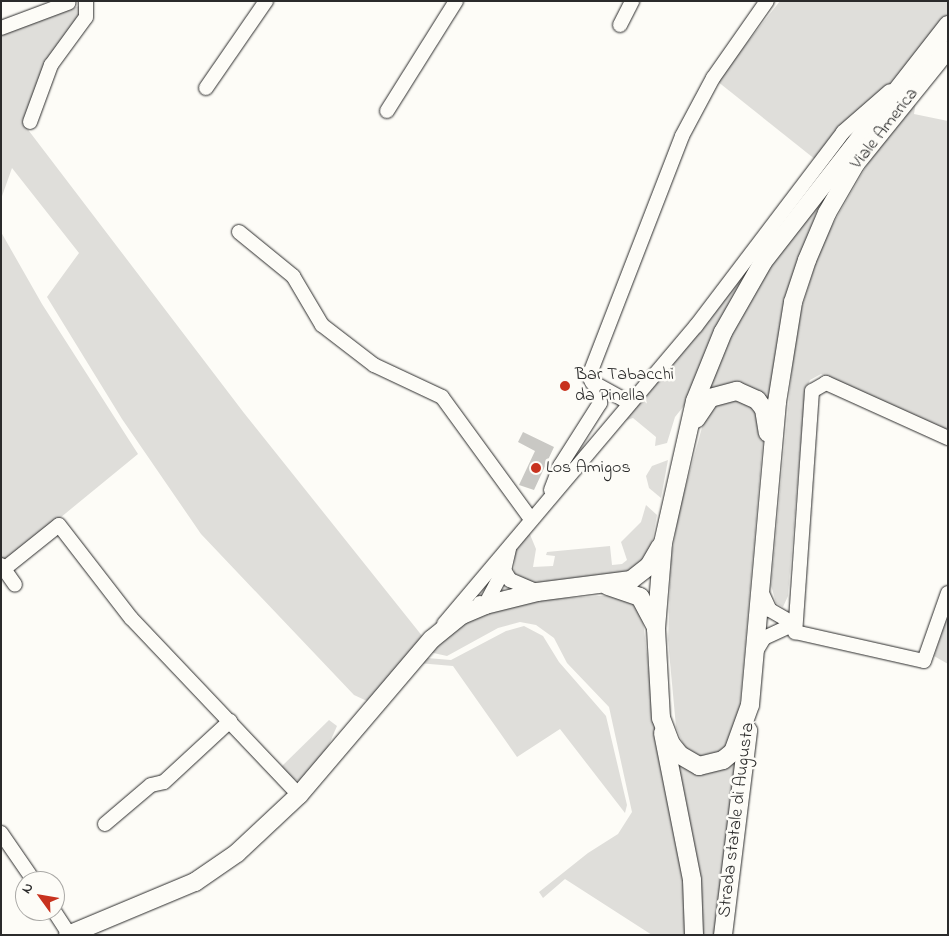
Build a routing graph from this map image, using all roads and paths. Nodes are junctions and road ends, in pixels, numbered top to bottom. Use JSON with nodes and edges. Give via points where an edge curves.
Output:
{"nodes":[{"id":1,"x":86,"y":1,"type":"edge"},
{"id":2,"x":266,"y":1,"type":"edge"},
{"id":3,"x":456,"y":1,"type":"edge"},
{"id":4,"x":632,"y":1,"type":"edge"},
{"id":5,"x":767,"y":1,"type":"edge"},
{"id":6,"x":70,"y":2,"type":"edge"},
{"id":7,"x":948,"y":25,"type":"edge"},
{"id":8,"x":620,"y":26,"type":"dead end"},
{"id":9,"x":1,"y":28,"type":"edge"},
{"id":10,"x":948,"y":49,"type":"edge"},
{"id":11,"x":908,"y":76,"type":"junction"},
{"id":12,"x":206,"y":88,"type":"dead end"},
{"id":13,"x":387,"y":111,"type":"dead end"},
{"id":14,"x":30,"y":122,"type":"dead end"},
{"id":15,"x":238,"y":232,"type":"dead end"},
{"id":16,"x":592,"y":382,"type":"junction"},
{"id":17,"x":630,"y":403,"type":"junction"},
{"id":18,"x":948,"y":438,"type":"edge"},
{"id":19,"x":683,"y":443,"type":"junction"},
{"id":20,"x":771,"y":453,"type":"junction"},
{"id":21,"x":549,"y":498,"type":"junction"},
{"id":22,"x":531,"y":519,"type":"junction"},
{"id":23,"x":663,"y":543,"type":"junction"},
{"id":24,"x":510,"y":544,"type":"junction"},
{"id":25,"x":3,"y":567,"type":"edge"},
{"id":26,"x":504,"y":570,"type":"junction"},
{"id":27,"x":15,"y":585,"type":"dead end"},
{"id":28,"x":605,"y":585,"type":"junction"},
{"id":29,"x":760,"y":588,"type":"junction"},
{"id":30,"x":470,"y":591,"type":"junction"},
{"id":31,"x":537,"y":592,"type":"junction"},
{"id":32,"x":948,"y":593,"type":"edge"},
{"id":33,"x":484,"y":604,"type":"junction"},
{"id":34,"x":794,"y":624,"type":"junction"},
{"id":35,"x":656,"y":628,"type":"junction"},
{"id":36,"x":432,"y":639,"type":"junction"},
{"id":37,"x":754,"y":654,"type":"junction"},
{"id":38,"x":750,"y":705,"type":"junction"},
{"id":39,"x":661,"y":718,"type":"junction"},
{"id":40,"x":230,"y":721,"type":"junction"},
{"id":41,"x":299,"y":794,"type":"junction"},
{"id":42,"x":105,"y":824,"type":"dead end"},
{"id":43,"x":1,"y":833,"type":"edge"},
{"id":44,"x":27,"y":871,"type":"edge"},
{"id":45,"x":60,"y":921,"type":"edge"},
{"id":46,"x":68,"y":934,"type":"edge"},
{"id":47,"x":694,"y":935,"type":"edge"},
{"id":48,"x":723,"y":935,"type":"edge"}],
"edges":[{"from":1,"to":14,"type":"street","via":[[86,17],[51,65]]},
{"from":2,"to":12,"type":"street"},
{"from":3,"to":13,"type":"street"},
{"from":4,"to":8,"type":"street"},
{"from":5,"to":16,"type":"street","via":[[713,78],[669,163],[638,254],[589,376]]},
{"from":6,"to":9,"type":"street"},
{"from":7,"to":11,"type":"main road","name":"Viale America"},
{"from":10,"to":20,"type":"main road","name":"Viale America","via":[[856,163],[827,213],[793,302]]},
{"from":11,"to":17,"type":"street","via":[[844,132],[696,326]]},
{"from":11,"to":19,"type":"main road","name":"Viale America","via":[[785,229],[745,290],[702,380]]},
{"from":15,"to":22,"type":"street","via":[[298,282],[322,325],[374,365],[442,397]]},
{"from":16,"to":17,"type":"street"},
{"from":16,"to":21,"type":"street","via":[[599,391],[600,403],[560,466]]},
{"from":17,"to":21,"type":"street"},
{"from":18,"to":34,"type":"street","via":[[826,383],[812,391]]},
{"from":19,"to":20,"type":"main road","via":[[710,398],[737,390],[757,400],[764,410]]},
{"from":19,"to":23,"type":"main road"},
{"from":20,"to":29,"type":"main road"},
{"from":21,"to":22,"type":"street"},
{"from":22,"to":24,"type":"street"},
{"from":23,"to":28,"type":"main road","via":[[650,566],[638,576]]},
{"from":23,"to":35,"type":"main road","name":"Strada statale di Augusta"},
{"from":24,"to":26,"type":"street"},
{"from":24,"to":30,"type":"street"},
{"from":25,"to":27,"type":"street"},
{"from":25,"to":40,"type":"street","via":[[59,525],[131,618]]},
{"from":26,"to":31,"type":"street","via":[[517,586]]},
{"from":26,"to":33,"type":"street"},
{"from":28,"to":31,"type":"main road"},
{"from":28,"to":35,"type":"main road","via":[[640,597]]},
{"from":29,"to":34,"type":"street","via":[[770,610]]},
{"from":29,"to":37,"type":"main road"},
{"from":30,"to":33,"type":"street","via":[[473,600]]},
{"from":30,"to":36,"type":"street"},
{"from":31,"to":33,"type":"main road"},
{"from":32,"to":34,"type":"street","via":[[924,661],[795,632]]},
{"from":33,"to":36,"type":"main road","via":[[462,615]]},
{"from":34,"to":37,"type":"street","via":[[764,638]]},
{"from":35,"to":39,"type":"main road","name":"Strada statale di Augusta"},
{"from":36,"to":41,"type":"main road"},
{"from":37,"to":38,"type":"main road"},
{"from":38,"to":39,"type":"main road","via":[[738,744],[712,764],[699,766],[680,755]]},
{"from":38,"to":48,"type":"main road","name":"Strada statale di Augusta","via":[[730,898]]},
{"from":39,"to":47,"type":"main road","name":"Strada statale di Augusta","via":[[692,880]]},
{"from":40,"to":41,"type":"street"},
{"from":40,"to":42,"type":"street","via":[[164,782],[151,785]]},
{"from":41,"to":46,"type":"main road","via":[[257,836],[195,882]]},
{"from":43,"to":44,"type":"street"},
{"from":45,"to":46,"type":"street"}]}
